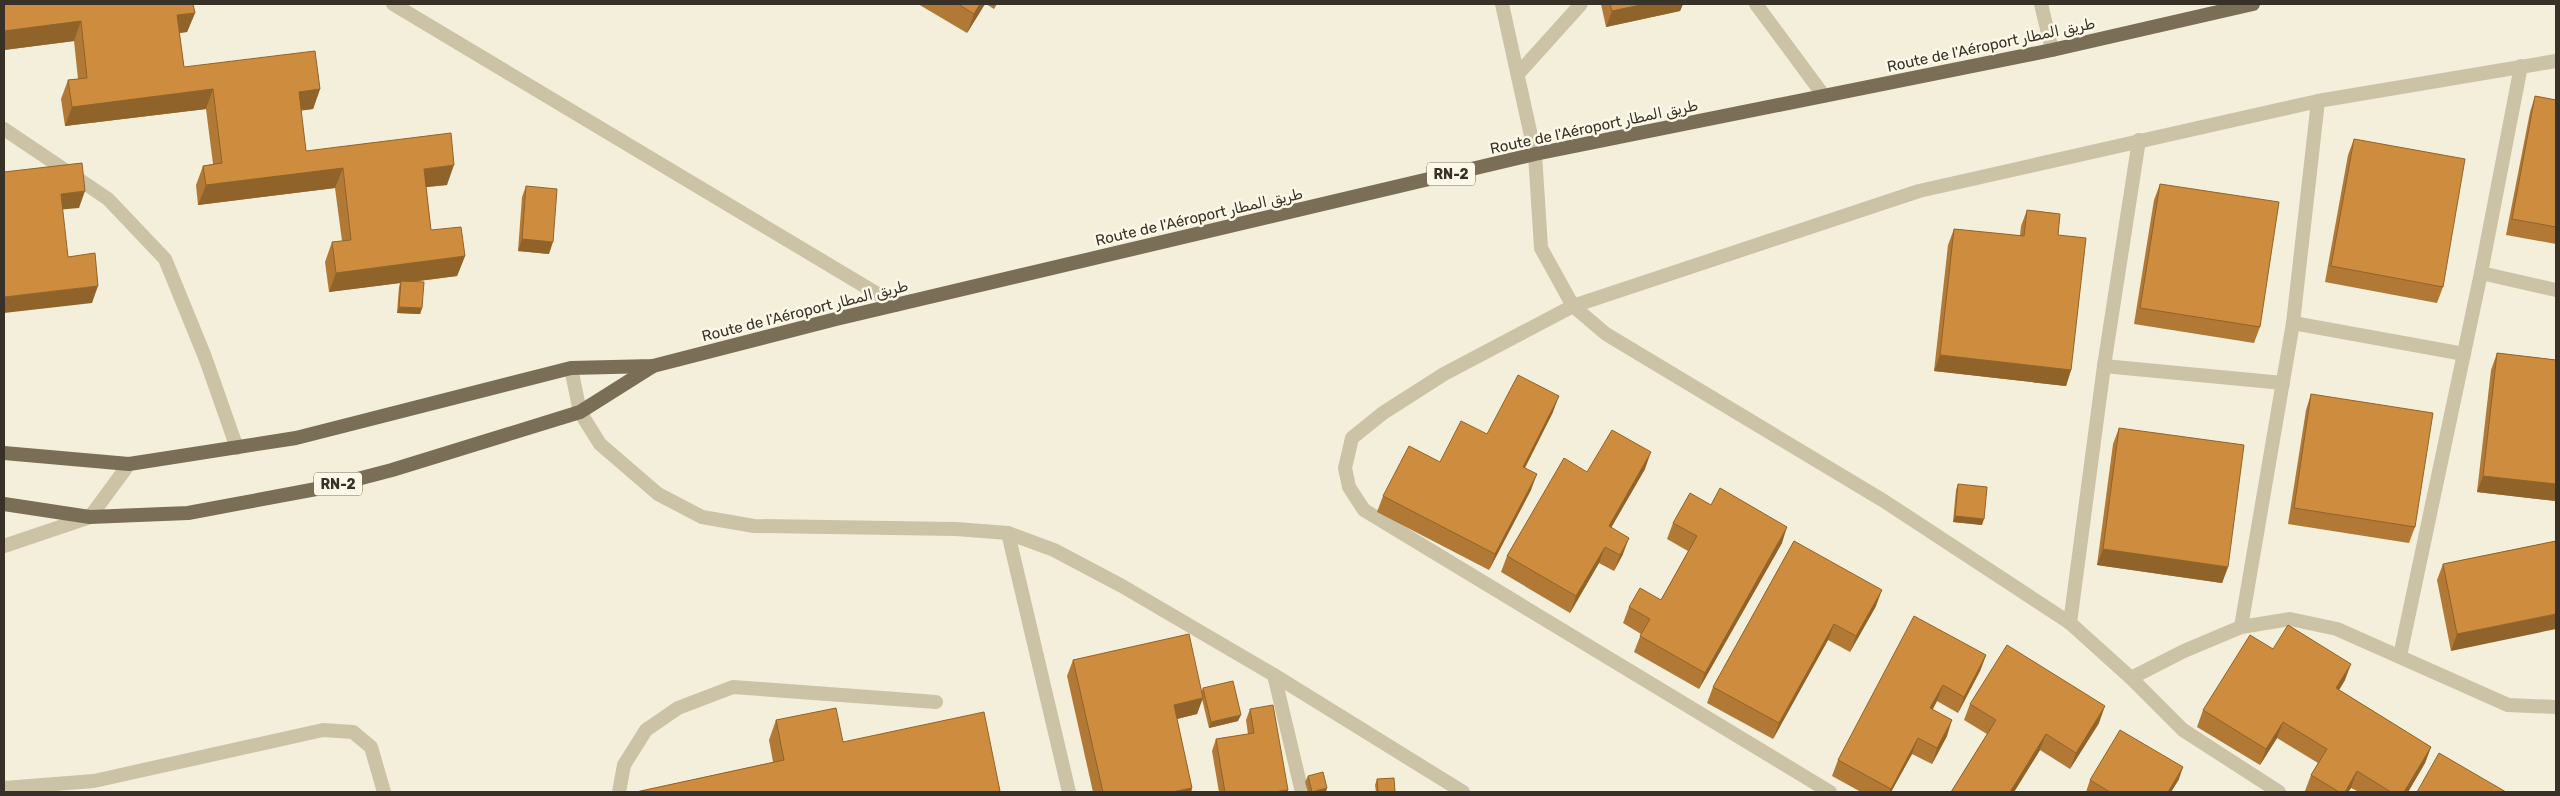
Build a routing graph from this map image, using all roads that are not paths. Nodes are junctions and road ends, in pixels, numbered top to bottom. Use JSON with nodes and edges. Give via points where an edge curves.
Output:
{"nodes":[{"id":1,"x":394,"y":4,"type":"edge"},
{"id":2,"x":1502,"y":4,"type":"edge"},
{"id":3,"x":1581,"y":4,"type":"edge"},
{"id":4,"x":1756,"y":4,"type":"edge"},
{"id":5,"x":2041,"y":4,"type":"edge"},
{"id":6,"x":2253,"y":4,"type":"edge"},
{"id":7,"x":2052,"y":50,"type":"junction"},
{"id":8,"x":2556,"y":61,"type":"edge"},
{"id":9,"x":2522,"y":66,"type":"junction"},
{"id":10,"x":1518,"y":74,"type":"junction"},
{"id":11,"x":1824,"y":96,"type":"junction"},
{"id":12,"x":2318,"y":101,"type":"junction"},
{"id":13,"x":4,"y":129,"type":"edge"},
{"id":14,"x":2139,"y":140,"type":"junction"},
{"id":15,"x":1535,"y":154,"type":"junction"},
{"id":16,"x":2482,"y":273,"type":"junction"},
{"id":17,"x":2556,"y":290,"type":"edge"},
{"id":18,"x":896,"y":306,"type":"junction"},
{"id":19,"x":1573,"y":306,"type":"junction"},
{"id":20,"x":2293,"y":323,"type":"junction"},
{"id":21,"x":2464,"y":354,"type":"junction"},
{"id":22,"x":653,"y":366,"type":"junction"},
{"id":23,"x":2104,"y":366,"type":"junction"},
{"id":24,"x":571,"y":368,"type":"junction"},
{"id":25,"x":2283,"y":383,"type":"junction"},
{"id":26,"x":580,"y":412,"type":"junction"},
{"id":27,"x":237,"y":448,"type":"junction"},
{"id":28,"x":4,"y":453,"type":"edge"},
{"id":29,"x":129,"y":464,"type":"junction"},
{"id":30,"x":4,"y":504,"type":"edge"},
{"id":31,"x":90,"y":517,"type":"junction"},
{"id":32,"x":1008,"y":532,"type":"junction"},
{"id":33,"x":4,"y":546,"type":"edge"},
{"id":34,"x":2070,"y":623,"type":"junction"},
{"id":35,"x":2241,"y":627,"type":"junction"},
{"id":36,"x":2400,"y":656,"type":"junction"},
{"id":37,"x":1274,"y":675,"type":"junction"},
{"id":38,"x":2131,"y":678,"type":"junction"},
{"id":39,"x":936,"y":702,"type":"dead end"},
{"id":40,"x":2556,"y":707,"type":"edge"},
{"id":41,"x":5,"y":787,"type":"edge"},
{"id":42,"x":384,"y":792,"type":"edge"},
{"id":43,"x":619,"y":792,"type":"edge"},
{"id":44,"x":1069,"y":792,"type":"edge"},
{"id":45,"x":1302,"y":792,"type":"edge"},
{"id":46,"x":1463,"y":792,"type":"edge"},
{"id":47,"x":1830,"y":792,"type":"edge"},
{"id":48,"x":2279,"y":792,"type":"edge"}],
"edges":[{"from":1,"to":18,"type":"street"},
{"from":2,"to":10,"type":"street"},
{"from":3,"to":10,"type":"street"},
{"from":4,"to":11,"type":"street"},
{"from":5,"to":7,"type":"street"},
{"from":6,"to":7,"type":"main road","name":"Route de l'Aéroport طريق المطار","number":"RN-2"},
{"from":7,"to":11,"type":"main road","name":"Route de l'Aéroport طريق المطار","number":"RN-2"},
{"from":8,"to":9,"type":"street"},
{"from":9,"to":12,"type":"street"},
{"from":9,"to":16,"type":"street"},
{"from":10,"to":15,"type":"street"},
{"from":11,"to":15,"type":"main road","name":"Route de l'Aéroport طريق المطار","number":"RN-2"},
{"from":12,"to":14,"type":"street"},
{"from":12,"to":20,"type":"street"},
{"from":13,"to":27,"type":"street","via":[[108,199],[165,259]]},
{"from":14,"to":19,"type":"street","via":[[1919,191]]},
{"from":14,"to":23,"type":"street"},
{"from":15,"to":18,"type":"main road","name":"Route de l'Aéroport طريق المطار","number":"RN-2"},
{"from":15,"to":19,"type":"street","via":[[1541,248]]},
{"from":16,"to":17,"type":"street"},
{"from":16,"to":21,"type":"street"},
{"from":18,"to":22,"type":"main road","name":"Route de l'Aéroport طريق المطار","number":"RN-2"},
{"from":19,"to":34,"type":"street","via":[[1606,334],[1884,501]]},
{"from":19,"to":47,"type":"street","via":[[1444,374],[1383,413],[1352,438],[1345,468],[1348,487],[1364,510]]},
{"from":20,"to":21,"type":"street"},
{"from":20,"to":25,"type":"street"},
{"from":21,"to":36,"type":"street"},
{"from":22,"to":24,"type":"main road","number":"RN-2"},
{"from":22,"to":26,"type":"main road","number":"RN-2"},
{"from":23,"to":25,"type":"street"},
{"from":23,"to":34,"type":"street"},
{"from":24,"to":26,"type":"street"},
{"from":24,"to":27,"type":"main road","number":"RN-2","via":[[296,438]]},
{"from":25,"to":35,"type":"street"},
{"from":26,"to":31,"type":"main road","number":"RN-2","via":[[327,487],[188,514]]},
{"from":26,"to":32,"type":"street","via":[[600,444],[658,494],[702,517],[754,526]]},
{"from":27,"to":29,"type":"main road","number":"RN-2"},
{"from":28,"to":29,"type":"main road","number":"RN-2"},
{"from":29,"to":31,"type":"street"},
{"from":30,"to":31,"type":"main road","number":"RN-2"},
{"from":31,"to":33,"type":"street"},
{"from":32,"to":37,"type":"street","via":[[1054,550],[1122,586]]},
{"from":32,"to":44,"type":"street"},
{"from":34,"to":38,"type":"street"},
{"from":35,"to":36,"type":"street","via":[[2290,619],[2337,629]]},
{"from":35,"to":38,"type":"street"},
{"from":36,"to":40,"type":"street","via":[[2508,705]]},
{"from":37,"to":45,"type":"street"},
{"from":37,"to":46,"type":"street"},
{"from":38,"to":48,"type":"street","via":[[2183,730]]},
{"from":39,"to":43,"type":"street","via":[[733,688],[678,708],[646,730],[624,765]]},
{"from":41,"to":42,"type":"street","via":[[94,781],[323,730],[353,732],[371,747]]}]}
